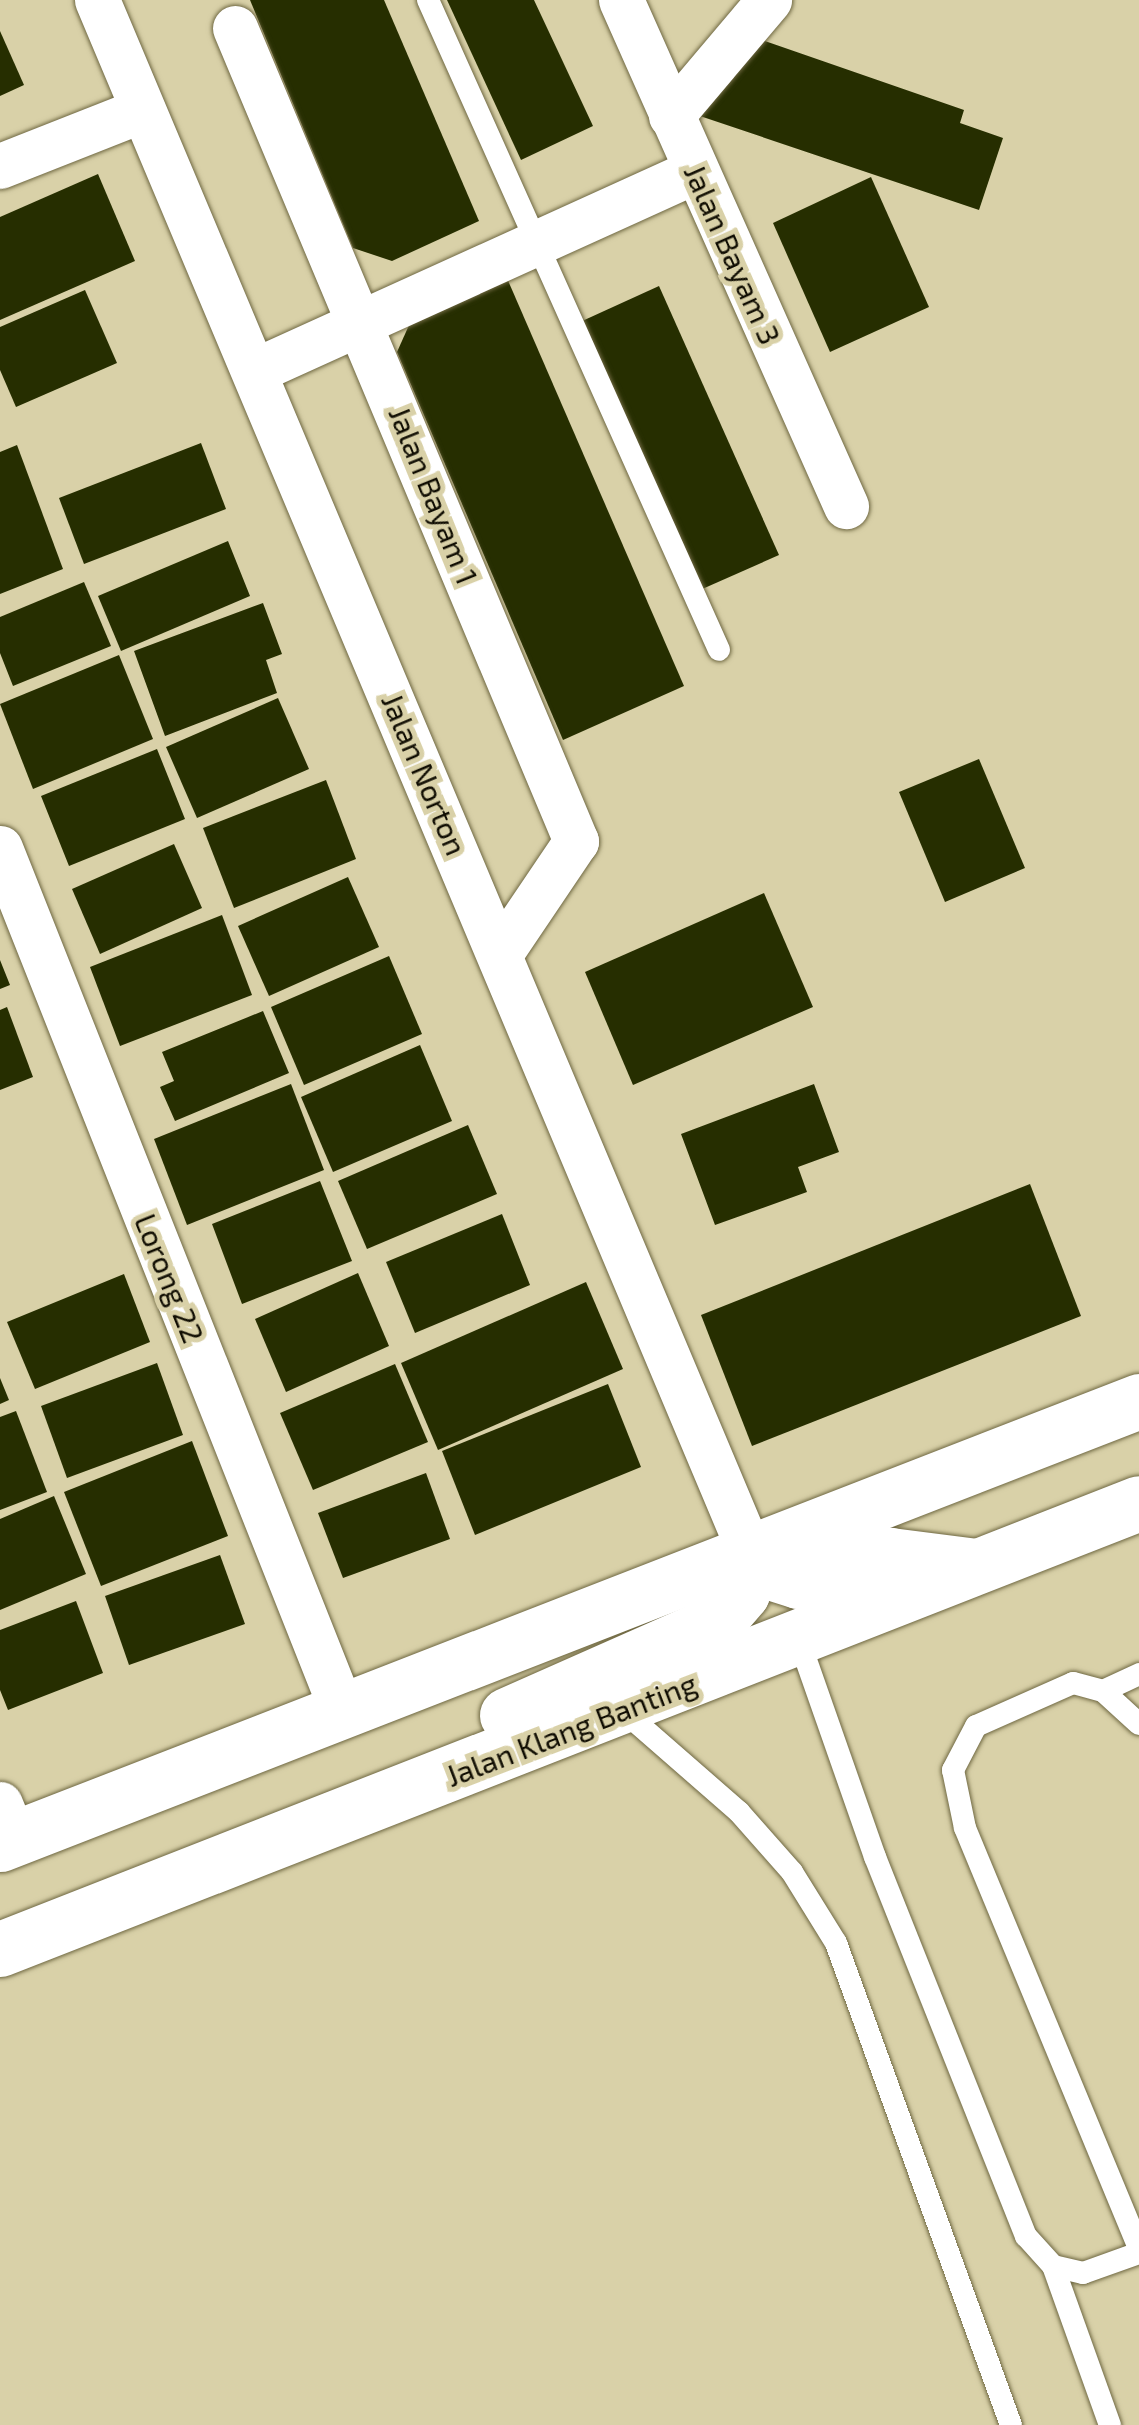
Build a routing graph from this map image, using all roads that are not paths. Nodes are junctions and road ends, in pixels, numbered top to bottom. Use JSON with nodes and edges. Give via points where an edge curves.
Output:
{"nodes":[{"id":1,"x":98,"y":0,"type":"edge"},
{"id":2,"x":428,"y":0,"type":"edge"},
{"id":3,"x":621,"y":0,"type":"edge"},
{"id":4,"x":769,"y":0,"type":"edge"},
{"id":5,"x":235,"y":28,"type":"dead end"},
{"id":6,"x":142,"y":110,"type":"junction"},
{"id":7,"x":672,"y":116,"type":"junction"},
{"id":8,"x":0,"y":166,"type":"edge"},
{"id":9,"x":695,"y":171,"type":"junction"},
{"id":10,"x":536,"y":243,"type":"junction"},
{"id":11,"x":363,"y":322,"type":"junction"},
{"id":12,"x":254,"y":371,"type":"junction"},
{"id":13,"x":846,"y":506,"type":"dead end"},
{"id":14,"x":720,"y":650,"type":"dead end"},
{"id":15,"x":0,"y":848,"type":"edge"},
{"id":16,"x":502,"y":952,"type":"junction"},
{"id":17,"x":1139,"y":1401,"type":"edge"},
{"id":18,"x":1139,"y":1503,"type":"edge"},
{"id":19,"x":750,"y":1550,"type":"junction"},
{"id":20,"x":984,"y":1568,"type":"junction"},
{"id":21,"x":799,"y":1640,"type":"junction"},
{"id":22,"x":1139,"y":1674,"type":"edge"},
{"id":23,"x":1103,"y":1691,"type":"junction"},
{"id":24,"x":341,"y":1708,"type":"junction"},
{"id":25,"x":622,"y":1709,"type":"junction"},
{"id":26,"x":1139,"y":1724,"type":"edge"},
{"id":27,"x":417,"y":1789,"type":"junction"},
{"id":28,"x":5,"y":1829,"type":"edge"},
{"id":29,"x":0,"y":1949,"type":"edge"},
{"id":30,"x":1139,"y":2250,"type":"edge"},
{"id":31,"x":1053,"y":2266,"type":"junction"},
{"id":32,"x":1011,"y":2425,"type":"edge"},
{"id":33,"x":1110,"y":2425,"type":"edge"}],
"edges":[{"from":1,"to":6,"type":"street","name":"Jalan Norton"},
{"from":2,"to":10,"type":"lane"},
{"from":3,"to":7,"type":"street","name":"Jalan Bayam 3"},
{"from":4,"to":7,"type":"street"},
{"from":5,"to":11,"type":"street","name":"Jalan Bayam 1"},
{"from":6,"to":8,"type":"street"},
{"from":6,"to":12,"type":"street","name":"Jalan Norton"},
{"from":7,"to":9,"type":"street","name":"Jalan Bayam 3"},
{"from":9,"to":10,"type":"street"},
{"from":9,"to":13,"type":"street","name":"Jalan Bayam 3"},
{"from":10,"to":11,"type":"street"},
{"from":10,"to":14,"type":"lane"},
{"from":11,"to":12,"type":"street"},
{"from":11,"to":16,"type":"street","name":"Jalan Bayam 1","via":[[576,841]]},
{"from":12,"to":16,"type":"street","name":"Jalan Norton"},
{"from":15,"to":24,"type":"street","name":"Lorong 22"},
{"from":16,"to":19,"type":"street","name":"Jalan Norton"},
{"from":17,"to":19,"type":"highway"},
{"from":18,"to":20,"type":"highway","name":"Jalan Klang Banting"},
{"from":19,"to":20,"type":"highway","via":[[770,1572],[798,1581],[890,1556]]},
{"from":19,"to":24,"type":"highway"},
{"from":19,"to":27,"type":"highway","via":[[742,1594],[717,1622],[485,1724]]},
{"from":20,"to":21,"type":"highway","name":"Jalan Klang Banting"},
{"from":21,"to":25,"type":"highway","name":"Jalan Klang Banting"},
{"from":21,"to":31,"type":"lane","via":[[875,1857],[1026,2236]]},
{"from":22,"to":23,"type":"lane"},
{"from":23,"to":26,"type":"lane"},
{"from":23,"to":30,"type":"lane","via":[[1072,1683],[976,1726],[953,1770],[965,1828]]},
{"from":24,"to":28,"type":"highway"},
{"from":25,"to":27,"type":"highway","name":"Jalan Klang Banting"},
{"from":25,"to":32,"type":"lane","via":[[739,1812],[792,1872],[836,1943]]},
{"from":27,"to":29,"type":"highway","name":"Jalan Klang Banting"},
{"from":30,"to":31,"type":"lane","via":[[1083,2273]]},
{"from":31,"to":33,"type":"lane"}]}
